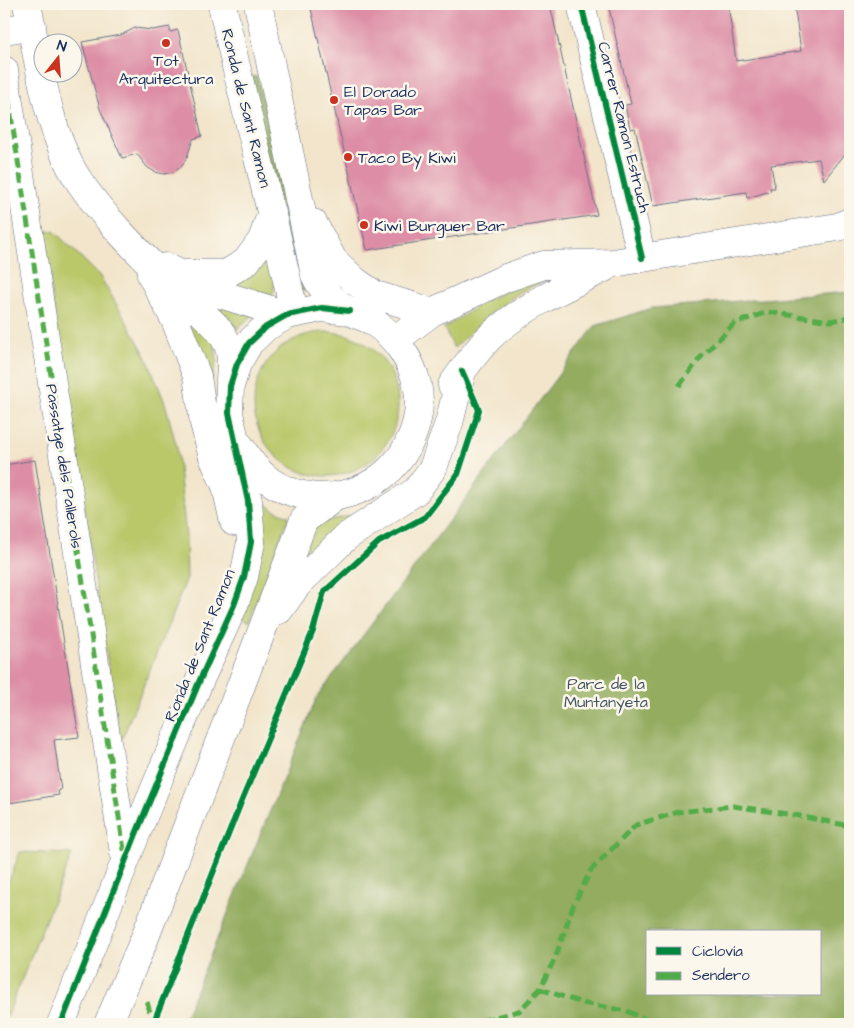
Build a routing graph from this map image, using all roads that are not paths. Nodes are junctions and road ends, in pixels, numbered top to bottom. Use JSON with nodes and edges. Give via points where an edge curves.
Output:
{"nodes":[{"id":1,"x":222,"y":4,"type":"edge"},
{"id":2,"x":258,"y":4,"type":"edge"},
{"id":3,"x":581,"y":4,"type":"edge"},
{"id":4,"x":30,"y":15,"type":"edge"},
{"id":5,"x":4,"y":30,"type":"edge"},
{"id":6,"x":4,"y":70,"type":"edge"},
{"id":7,"x":300,"y":197,"type":"junction"},
{"id":8,"x":272,"y":212,"type":"junction"},
{"id":9,"x":850,"y":222,"type":"edge"},
{"id":10,"x":139,"y":252,"type":"junction"},
{"id":11,"x":642,"y":258,"type":"junction"},
{"id":12,"x":614,"y":264,"type":"junction"},
{"id":13,"x":178,"y":274,"type":"junction"},
{"id":14,"x":350,"y":311,"type":"junction"},
{"id":15,"x":432,"y":312,"type":"junction"},
{"id":16,"x":290,"y":314,"type":"junction"},
{"id":17,"x":395,"y":340,"type":"junction"},
{"id":18,"x":462,"y":371,"type":"junction"},
{"id":19,"x":230,"y":386,"type":"junction"},
{"id":20,"x":413,"y":436,"type":"junction"},
{"id":21,"x":236,"y":440,"type":"junction"},
{"id":22,"x":335,"y":497,"type":"junction"},
{"id":23,"x":234,"y":605,"type":"junction"},
{"id":24,"x":260,"y":637,"type":"junction"},
{"id":25,"x":126,"y":861,"type":"junction"},
{"id":26,"x":61,"y":1024,"type":"edge"},
{"id":27,"x":108,"y":1024,"type":"edge"}],
"edges":[{"from":1,"to":8,"type":"street","name":"Ronda de Sant Ramon"},
{"from":2,"to":7,"type":"street","name":"Ronda de Sant Ramon"},
{"from":3,"to":11,"type":"street","name":"Carrer Ramon Estruch"},
{"from":4,"to":5,"type":"street"},
{"from":4,"to":10,"type":"street","via":[[53,121],[63,149],[102,212]]},
{"from":6,"to":25,"type":"street","name":"Passatge dels Pallerols"},
{"from":7,"to":14,"type":"street","name":"Ronda de Sant Ramon","via":[[315,274],[322,290]]},
{"from":7,"to":15,"type":"street","name":"Ronda de Sant Ramon","via":[[333,260],[355,282],[375,295]]},
{"from":8,"to":13,"type":"street","via":[[262,240],[246,262],[226,274]]},
{"from":8,"to":16,"type":"street","name":"Ronda de Sant Ramon"},
{"from":9,"to":11,"type":"street","via":[[838,227]]},
{"from":10,"to":13,"type":"street"},
{"from":10,"to":19,"type":"street","via":[[215,325],[228,344]]},
{"from":10,"to":23,"type":"street","name":"Ronda de Sant Ramon","via":[[175,320],[197,376],[204,423],[226,486],[235,524]]},
{"from":11,"to":12,"type":"street"},
{"from":12,"to":15,"type":"street","via":[[544,265],[506,278]]},
{"from":12,"to":18,"type":"street","via":[[522,313],[493,334]]},
{"from":13,"to":16,"type":"street","via":[[223,295]]},
{"from":14,"to":16,"type":"street","name":"Ronda de Sant Ramon","via":[[322,308]]},
{"from":14,"to":17,"type":"street","name":"Ronda de Sant Ramon","via":[[375,323]]},
{"from":15,"to":17,"type":"street"},
{"from":16,"to":19,"type":"street","name":"Ronda de Sant Ramon","via":[[266,327],[249,344],[237,364]]},
{"from":17,"to":20,"type":"street","name":"Ronda de Sant Ramon","via":[[410,362],[417,386],[419,411]]},
{"from":18,"to":20,"type":"street"},
{"from":18,"to":24,"type":"street","name":"Ronda de Sant Ramon","via":[[434,468],[416,491],[346,537],[297,585]]},
{"from":19,"to":21,"type":"street","name":"Ronda de Sant Ramon","via":[[229,414]]},
{"from":20,"to":22,"type":"street","name":"Ronda de Sant Ramon","via":[[401,458],[383,477],[360,490]]},
{"from":21,"to":22,"type":"street","name":"Ronda de Sant Ramon","via":[[252,466],[276,485],[304,496]]},
{"from":21,"to":23,"type":"street","name":"Ronda de Sant Ramon","via":[[248,501],[251,542]]},
{"from":22,"to":24,"type":"street","name":"Ronda de Sant Ramon","via":[[304,520]]},
{"from":23,"to":25,"type":"street","name":"Ronda de Sant Ramon"},
{"from":24,"to":27,"type":"street","name":"Ronda de Sant Ramon","via":[[147,932]]},
{"from":25,"to":26,"type":"street","name":"Ronda de Sant Ramon"}]}
